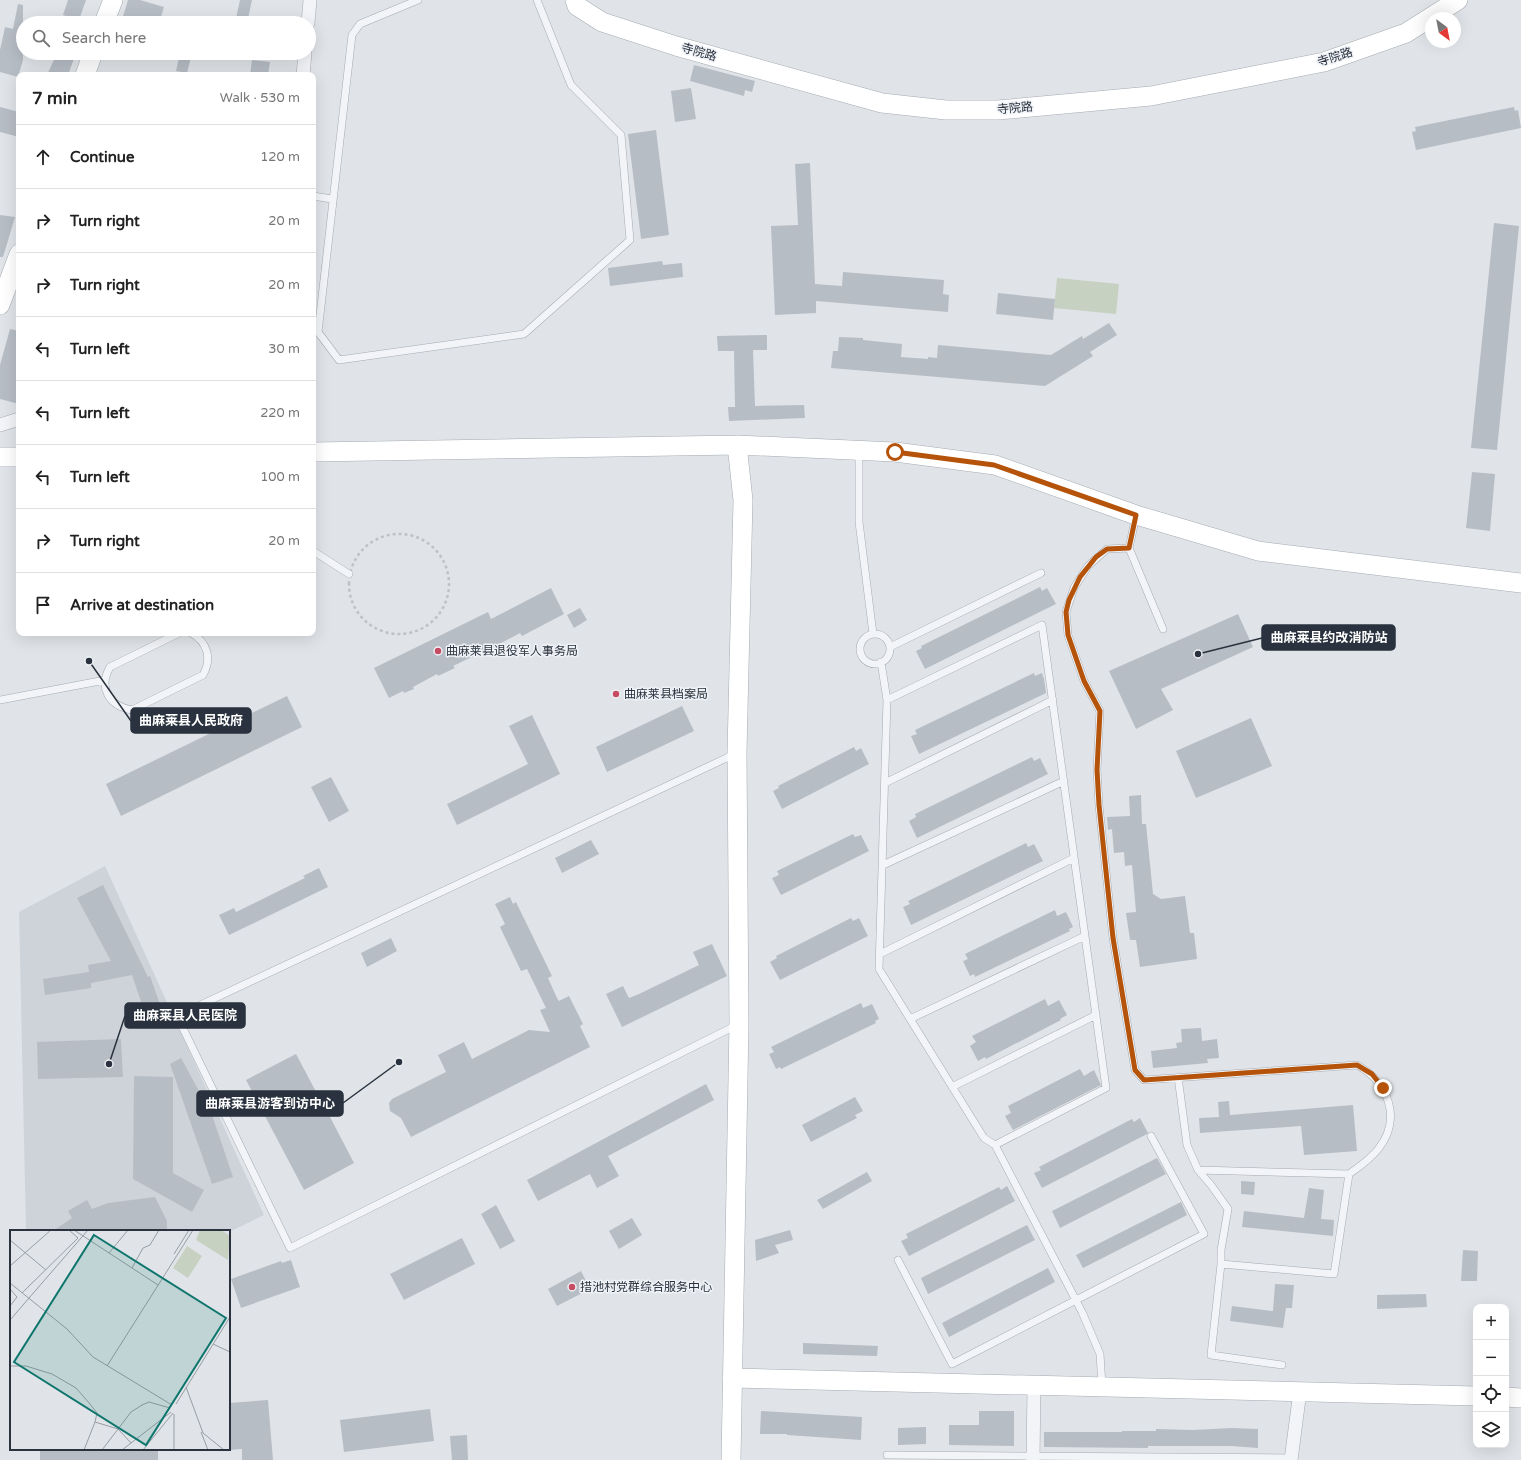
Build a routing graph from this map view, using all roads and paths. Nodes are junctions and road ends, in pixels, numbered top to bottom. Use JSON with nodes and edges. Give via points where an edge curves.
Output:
{"nodes":[{"id":1,"x":113,"y":0,"type":"edge"},
{"id":2,"x":310,"y":0,"type":"edge"},
{"id":3,"x":418,"y":0,"type":"edge"},
{"id":4,"x":537,"y":0,"type":"edge"},
{"id":5,"x":575,"y":0,"type":"edge"},
{"id":6,"x":1458,"y":0,"type":"edge"},
{"id":7,"x":107,"y":16,"type":"edge"},
{"id":8,"x":309,"y":16,"type":"edge"},
{"id":9,"x":90,"y":60,"type":"edge"},
{"id":10,"x":304,"y":60,"type":"edge"},
{"id":11,"x":86,"y":72,"type":"edge"},
{"id":12,"x":303,"y":72,"type":"edge"},
{"id":13,"x":316,"y":196,"type":"edge"},
{"id":14,"x":332,"y":199,"type":"junction"},
{"id":15,"x":16,"y":262,"type":"edge"},
{"id":16,"x":0,"y":305,"type":"edge"},
{"id":17,"x":16,"y":420,"type":"edge"},
{"id":18,"x":0,"y":425,"type":"edge"},
{"id":19,"x":737,"y":445,"type":"junction"},
{"id":20,"x":858,"y":450,"type":"junction"},
{"id":21,"x":316,"y":452,"type":"edge"},
{"id":22,"x":0,"y":457,"type":"edge"},
{"id":23,"x":16,"y":457,"type":"edge"},
{"id":24,"x":1136,"y":515,"type":"junction"},
{"id":25,"x":1129,"y":548,"type":"junction"},
{"id":26,"x":316,"y":553,"type":"edge"},
{"id":27,"x":1041,"y":573,"type":"dead end"},
{"id":28,"x":349,"y":574,"type":"junction"},
{"id":29,"x":1521,"y":583,"type":"edge"},
{"id":30,"x":1163,"y":629,"type":"dead end"},
{"id":31,"x":873,"y":634,"type":"junction"},
{"id":32,"x":173,"y":636,"type":"edge"},
{"id":33,"x":196,"y":636,"type":"edge"},
{"id":34,"x":890,"y":647,"type":"junction"},
{"id":35,"x":881,"y":662,"type":"junction"},
{"id":36,"x":105,"y":680,"type":"junction"},
{"id":37,"x":0,"y":700,"type":"edge"},
{"id":38,"x":887,"y":700,"type":"junction"},
{"id":39,"x":1053,"y":700,"type":"junction"},
{"id":40,"x":737,"y":753,"type":"junction"},
{"id":41,"x":1064,"y":781,"type":"junction"},
{"id":42,"x":885,"y":783,"type":"junction"},
{"id":43,"x":1074,"y":858,"type":"junction"},
{"id":44,"x":882,"y":865,"type":"junction"},
{"id":45,"x":1085,"y":936,"type":"junction"},
{"id":46,"x":880,"y":954,"type":"junction"},
{"id":47,"x":1096,"y":1015,"type":"junction"},
{"id":48,"x":910,"y":1019,"type":"junction"},
{"id":49,"x":739,"y":1024,"type":"junction"},
{"id":50,"x":1178,"y":1077,"type":"junction"},
{"id":51,"x":952,"y":1087,"type":"junction"},
{"id":52,"x":1151,"y":1136,"type":"dead end"},
{"id":53,"x":995,"y":1145,"type":"junction"},
{"id":54,"x":1198,"y":1170,"type":"junction"},
{"id":55,"x":1349,"y":1174,"type":"junction"},
{"id":56,"x":898,"y":1260,"type":"dead end"},
{"id":57,"x":1221,"y":1264,"type":"junction"},
{"id":58,"x":1076,"y":1301,"type":"junction"},
{"id":59,"x":1282,"y":1366,"type":"dead end"},
{"id":60,"x":732,"y":1378,"type":"junction"},
{"id":61,"x":1034,"y":1386,"type":"junction"},
{"id":62,"x":1102,"y":1386,"type":"junction"},
{"id":63,"x":1300,"y":1391,"type":"junction"},
{"id":64,"x":1473,"y":1396,"type":"edge"},
{"id":65,"x":1509,"y":1397,"type":"edge"},
{"id":66,"x":1521,"y":1398,"type":"edge"},
{"id":67,"x":887,"y":1455,"type":"dead end"},
{"id":68,"x":1033,"y":1458,"type":"edge"},
{"id":69,"x":1291,"y":1459,"type":"edge"},
{"id":70,"x":731,"y":1460,"type":"edge"}],
"edges":[{"from":1,"to":7,"type":"street"},
{"from":2,"to":8,"type":"street"},
{"from":3,"to":14,"type":"lane","via":[[360,24],[352,36]]},
{"from":4,"to":14,"type":"lane","via":[[571,85],[621,135],[630,240],[524,334],[339,360],[318,332]]},
{"from":5,"to":6,"type":"street","name":"寺院路","via":[[578,6],[602,22],[676,46],[882,103],[946,110],[998,110],[1151,96],[1324,62],[1406,33]]},
{"from":9,"to":11,"type":"street"},
{"from":10,"to":12,"type":"street"},
{"from":13,"to":14,"type":"lane"},
{"from":15,"to":16,"type":"street"},
{"from":17,"to":18,"type":"street"},
{"from":19,"to":20,"type":"street"},
{"from":19,"to":21,"type":"street"},
{"from":19,"to":40,"type":"street","via":[[743,500]]},
{"from":20,"to":24,"type":"street","via":[[895,452],[994,465]]},
{"from":20,"to":31,"type":"lane","via":[[859,522]]},
{"from":22,"to":23,"type":"street"},
{"from":24,"to":25,"type":"lane"},
{"from":24,"to":29,"type":"street","via":[[1258,551]]},
{"from":25,"to":30,"type":"lane"},
{"from":25,"to":50,"type":"lane","via":[[1107,549],[1096,557],[1080,577],[1066,612],[1068,635],[1084,681],[1100,711],[1097,770],[1099,805],[1113,938],[1135,1070],[1144,1080]]},
{"from":26,"to":28,"type":"lane"},
{"from":27,"to":34,"type":"lane"},
{"from":28,"to":28,"type":"path","via":[[349,595],[353,605],[365,622],[383,632],[404,634],[424,628],[440,614],[449,594],[445,563],[433,546],[414,536],[394,534],[374,541],[358,555]]},
{"from":31,"to":34,"type":"lane","via":[[886,638]]},
{"from":31,"to":35,"type":"lane","via":[[862,643],[862,654],[870,662]]},
{"from":32,"to":36,"type":"lane","via":[[110,667]]},
{"from":33,"to":36,"type":"lane","via":[[202,640],[208,653],[206,668],[202,675],[132,710],[117,705],[112,700],[107,694]]},
{"from":34,"to":35,"type":"lane","via":[[889,654]]},
{"from":35,"to":38,"type":"lane"},
{"from":36,"to":37,"type":"lane"},
{"from":38,"to":39,"type":"lane","via":[[1042,624]]},
{"from":38,"to":42,"type":"lane"},
{"from":39,"to":41,"type":"lane"},
{"from":39,"to":42,"type":"lane"},
{"from":40,"to":49,"type":"street"},
{"from":40,"to":49,"type":"lane","via":[[177,1016],[290,1248]]},
{"from":41,"to":43,"type":"lane"},
{"from":41,"to":44,"type":"lane"},
{"from":42,"to":44,"type":"lane"},
{"from":43,"to":45,"type":"lane"},
{"from":43,"to":46,"type":"lane"},
{"from":44,"to":46,"type":"lane"},
{"from":45,"to":47,"type":"lane"},
{"from":45,"to":48,"type":"lane"},
{"from":46,"to":48,"type":"lane","via":[[880,969]]},
{"from":47,"to":51,"type":"lane"},
{"from":47,"to":53,"type":"lane","via":[[1106,1088]]},
{"from":48,"to":51,"type":"lane"},
{"from":49,"to":60,"type":"street"},
{"from":50,"to":54,"type":"lane","via":[[1187,1145]]},
{"from":50,"to":55,"type":"lane","via":[[1357,1065],[1365,1069],[1378,1081],[1387,1096],[1390,1124],[1384,1142],[1362,1165]]},
{"from":51,"to":53,"type":"lane","via":[[984,1138]]},
{"from":52,"to":58,"type":"lane","via":[[1204,1234]]},
{"from":53,"to":58,"type":"lane"},
{"from":54,"to":55,"type":"lane"},
{"from":54,"to":57,"type":"lane","via":[[1228,1209]]},
{"from":55,"to":57,"type":"lane","via":[[1334,1274]]},
{"from":56,"to":58,"type":"lane","via":[[952,1364]]},
{"from":57,"to":59,"type":"lane","via":[[1212,1355]]},
{"from":58,"to":62,"type":"lane","via":[[1100,1354]]},
{"from":60,"to":61,"type":"street"},
{"from":60,"to":70,"type":"street"},
{"from":61,"to":62,"type":"street"},
{"from":61,"to":68,"type":"street"},
{"from":62,"to":63,"type":"street"},
{"from":63,"to":64,"type":"street"},
{"from":63,"to":69,"type":"street"},
{"from":65,"to":66,"type":"street"},
{"from":67,"to":68,"type":"lane"},
{"from":68,"to":69,"type":"lane"}]}
